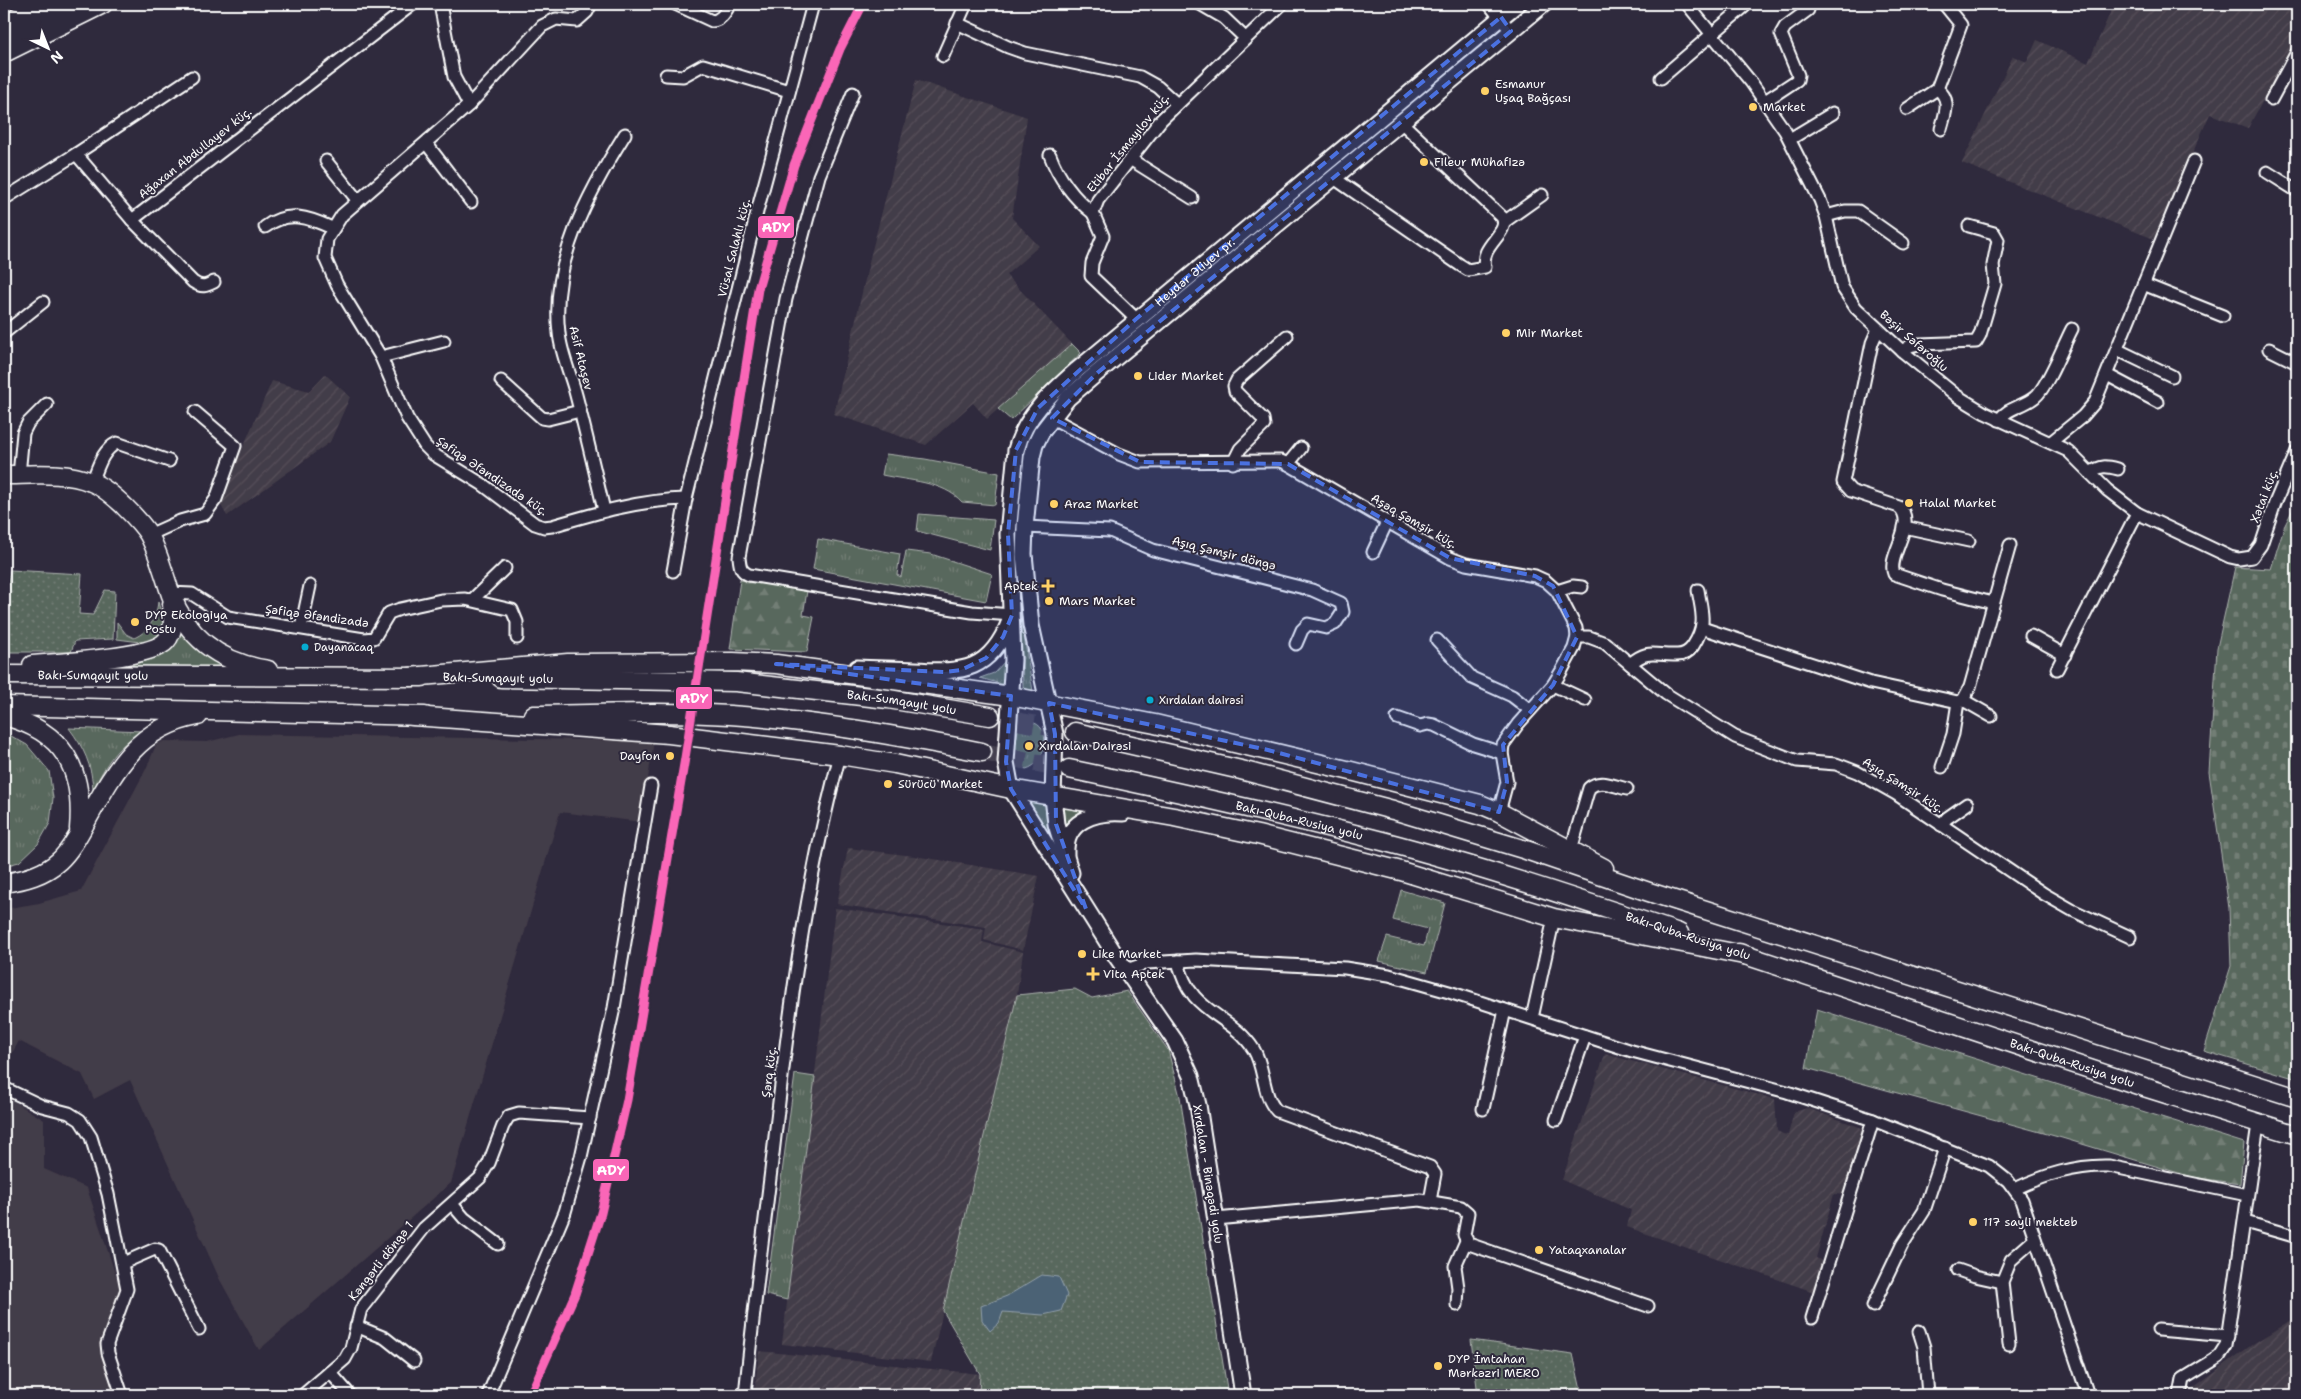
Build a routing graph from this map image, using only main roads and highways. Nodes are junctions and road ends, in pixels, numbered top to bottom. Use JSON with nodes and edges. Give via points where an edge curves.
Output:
{"nodes":[{"id":1,"x":42,"y":4,"type":"edge"},
{"id":2,"x":72,"y":4,"type":"edge"},
{"id":3,"x":103,"y":4,"type":"edge"},
{"id":4,"x":1518,"y":4,"type":"edge"},
{"id":5,"x":1544,"y":4,"type":"edge"},
{"id":6,"x":4,"y":23,"type":"edge"},
{"id":7,"x":4,"y":38,"type":"edge"},
{"id":8,"x":4,"y":53,"type":"edge"},
{"id":9,"x":12,"y":475,"type":"edge"},
{"id":10,"x":1009,"y":513,"type":"junction"},
{"id":11,"x":1026,"y":521,"type":"junction"},
{"id":12,"x":170,"y":593,"type":"junction"},
{"id":13,"x":1012,"y":615,"type":"junction"},
{"id":14,"x":776,"y":664,"type":"junction"},
{"id":15,"x":4,"y":668,"type":"edge"},
{"id":16,"x":4,"y":675,"type":"edge"},
{"id":17,"x":320,"y":677,"type":"junction"},
{"id":18,"x":410,"y":677,"type":"junction"},
{"id":19,"x":1012,"y":696,"type":"junction"},
{"id":20,"x":1049,"y":703,"type":"junction"},
{"id":21,"x":4,"y":706,"type":"edge"},
{"id":22,"x":228,"y":710,"type":"junction"},
{"id":23,"x":4,"y":716,"type":"edge"},
{"id":24,"x":413,"y":716,"type":"junction"},
{"id":25,"x":990,"y":716,"type":"tunnel mouth"},
{"id":26,"x":1075,"y":732,"type":"tunnel mouth"},
{"id":27,"x":982,"y":752,"type":"tunnel mouth"},
{"id":28,"x":1069,"y":769,"type":"tunnel mouth"},
{"id":29,"x":1011,"y":789,"type":"junction"},
{"id":30,"x":1053,"y":797,"type":"junction"},
{"id":31,"x":1174,"y":817,"type":"junction"},
{"id":32,"x":79,"y":834,"type":"junction"},
{"id":33,"x":1066,"y":860,"type":"junction"},
{"id":34,"x":4,"y":883,"type":"edge"},
{"id":35,"x":1648,"y":892,"type":"junction"},
{"id":36,"x":1086,"y":909,"type":"junction"},
{"id":37,"x":1748,"y":956,"type":"junction"},
{"id":38,"x":2297,"y":1098,"type":"edge"},
{"id":39,"x":2297,"y":1135,"type":"edge"},
{"id":40,"x":1242,"y":1395,"type":"edge"}],
"edges":[{"from":1,"to":6,"type":"highway"},
{"from":2,"to":7,"type":"highway"},
{"from":3,"to":8,"type":"highway"},
{"from":4,"to":10,"type":"main road","name":"Heydər Əliyev pr.","via":[[1136,318],[1056,389],[1019,437]]},
{"from":5,"to":11,"type":"main road","name":"Heydər Əliyev pr.","via":[[1068,398],[1041,433],[1032,457]]},
{"from":9,"to":12,"type":"highway","via":[[69,477],[92,482],[119,501],[148,535]]},
{"from":10,"to":11,"type":"main road"},
{"from":10,"to":13,"type":"main road","name":"Heydər Əliyev pr."},
{"from":11,"to":20,"type":"main road","name":"Heydər Əliyev pr.","via":[[1024,554],[1035,652]]},
{"from":12,"to":15,"type":"highway","via":[[171,634],[154,649],[80,661]]},
{"from":12,"to":17,"type":"highway","via":[[189,629],[215,652],[248,666]]},
{"from":13,"to":14,"type":"main road","via":[[996,648],[981,662],[961,670],[944,672]]},
{"from":13,"to":19,"type":"main road","name":"Heydər Əliyev pr."},
{"from":14,"to":18,"type":"highway","via":[[568,663]]},
{"from":14,"to":19,"type":"highway"},
{"from":16,"to":17,"type":"highway","name":"Bakı-Sumqayıt yolu"},
{"from":17,"to":18,"type":"highway","name":"Bakı-Sumqayıt yolu"},
{"from":18,"to":25,"type":"highway","name":"Bakı-Sumqayıt yolu","via":[[736,682],[888,699]]},
{"from":19,"to":20,"type":"highway"},
{"from":19,"to":29,"type":"main road","via":[[1006,762]]},
{"from":20,"to":30,"type":"main road","via":[[1055,734]]},
{"from":20,"to":35,"type":"highway","via":[[1268,750],[1440,793],[1499,812]]},
{"from":21,"to":22,"type":"highway"},
{"from":22,"to":24,"type":"highway"},
{"from":22,"to":32,"type":"highway","via":[[187,718],[162,727],[145,738],[117,768]]},
{"from":23,"to":32,"type":"highway","via":[[38,729],[66,756],[78,779],[81,805]]},
{"from":24,"to":27,"type":"highway","via":[[670,713],[732,716],[823,725]]},
{"from":24,"to":29,"type":"highway","via":[[669,734],[840,755]]},
{"from":26,"to":35,"type":"highway","via":[[1241,770],[1393,810],[1526,850]]},
{"from":28,"to":37,"type":"highway","name":"Bakı-Quba-Rusiya yolu","via":[[1384,841],[1514,879]]},
{"from":29,"to":30,"type":"highway"},
{"from":29,"to":36,"type":"main road"},
{"from":30,"to":31,"type":"highway"},
{"from":30,"to":33,"type":"main road","via":[[1056,824]]},
{"from":31,"to":33,"type":"main road","via":[[1116,813],[1087,818],[1070,831]]},
{"from":31,"to":37,"type":"highway","via":[[1332,853],[1554,918]]},
{"from":32,"to":34,"type":"highway","via":[[59,861],[43,873]]},
{"from":33,"to":36,"type":"main road"},
{"from":35,"to":38,"type":"highway"},
{"from":36,"to":40,"type":"main road","name":"Xırdalan - Binəqədi yolu","via":[[1176,1041],[1191,1076]]},
{"from":37,"to":39,"type":"highway","name":"Bakı-Quba-Rusiya yolu"}]}
